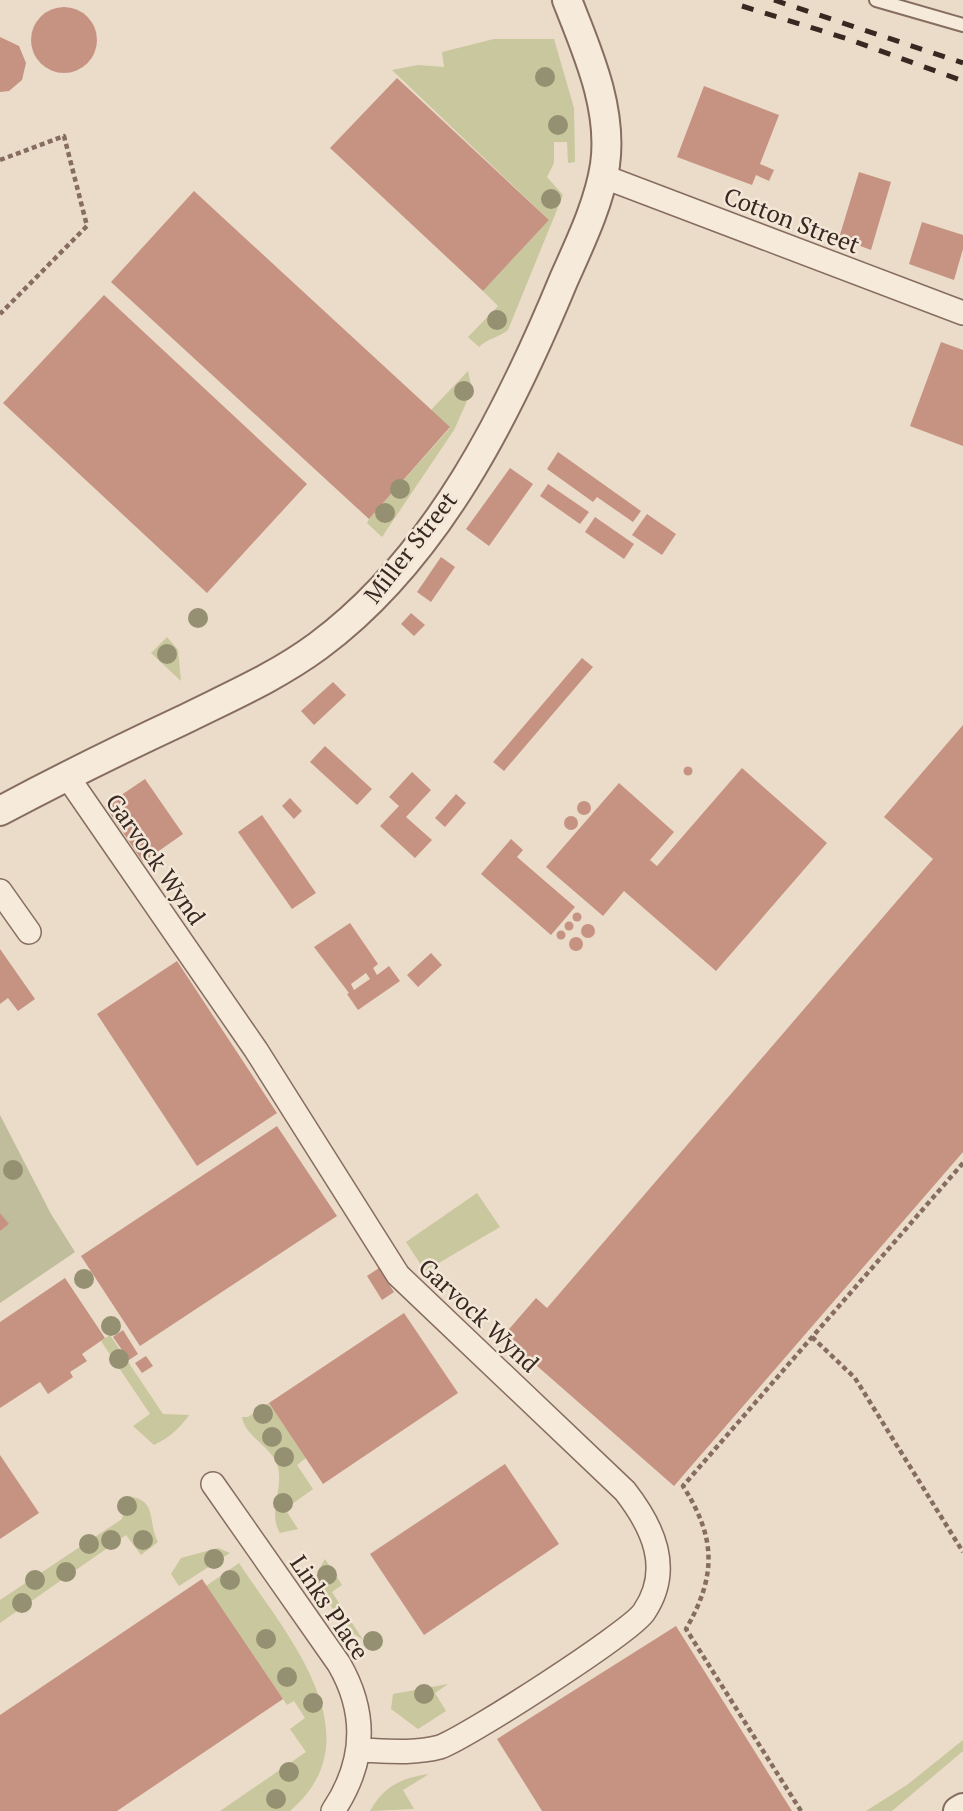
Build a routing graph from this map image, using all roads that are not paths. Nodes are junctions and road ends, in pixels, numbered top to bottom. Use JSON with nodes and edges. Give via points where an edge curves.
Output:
{"nodes":[{"id":1,"x":567,"y":0,"type":"edge"},
{"id":2,"x":876,"y":0,"type":"edge"},
{"id":3,"x":963,"y":25,"type":"edge"},
{"id":4,"x":602,"y":176,"type":"junction"},
{"id":5,"x":963,"y":313,"type":"edge"},
{"id":6,"x":67,"y":776,"type":"junction"},
{"id":7,"x":0,"y":811,"type":"edge"},
{"id":8,"x":0,"y":891,"type":"edge"},
{"id":9,"x":29,"y":932,"type":"dead end"},
{"id":10,"x":213,"y":1484,"type":"dead end"},
{"id":11,"x":360,"y":1750,"type":"junction"},
{"id":12,"x":963,"y":1808,"type":"edge"},
{"id":13,"x":334,"y":1811,"type":"edge"},
{"id":14,"x":958,"y":1811,"type":"edge"}],
"edges":[{"from":1,"to":4,"type":"street","name":"Miller Street","via":[[587,50],[604,124]]},
{"from":2,"to":3,"type":"lane"},
{"from":4,"to":5,"type":"street","name":"Cotton Street"},
{"from":4,"to":6,"type":"street","name":"Miller Street","via":[[586,227],[521,378],[453,494],[380,590],[286,668]]},
{"from":6,"to":7,"type":"street","name":"Miller Street"},
{"from":6,"to":11,"type":"street","name":"Garvock Wynd","via":[[256,1050],[398,1275],[625,1491],[643,1514],[660,1558],[644,1614],[487,1721],[424,1751]]},
{"from":8,"to":9,"type":"street"},
{"from":10,"to":11,"type":"street","name":"Links Place","via":[[349,1682],[358,1710]]},
{"from":11,"to":13,"type":"street","name":"Links Place"},
{"from":12,"to":14,"type":"street"}]}
